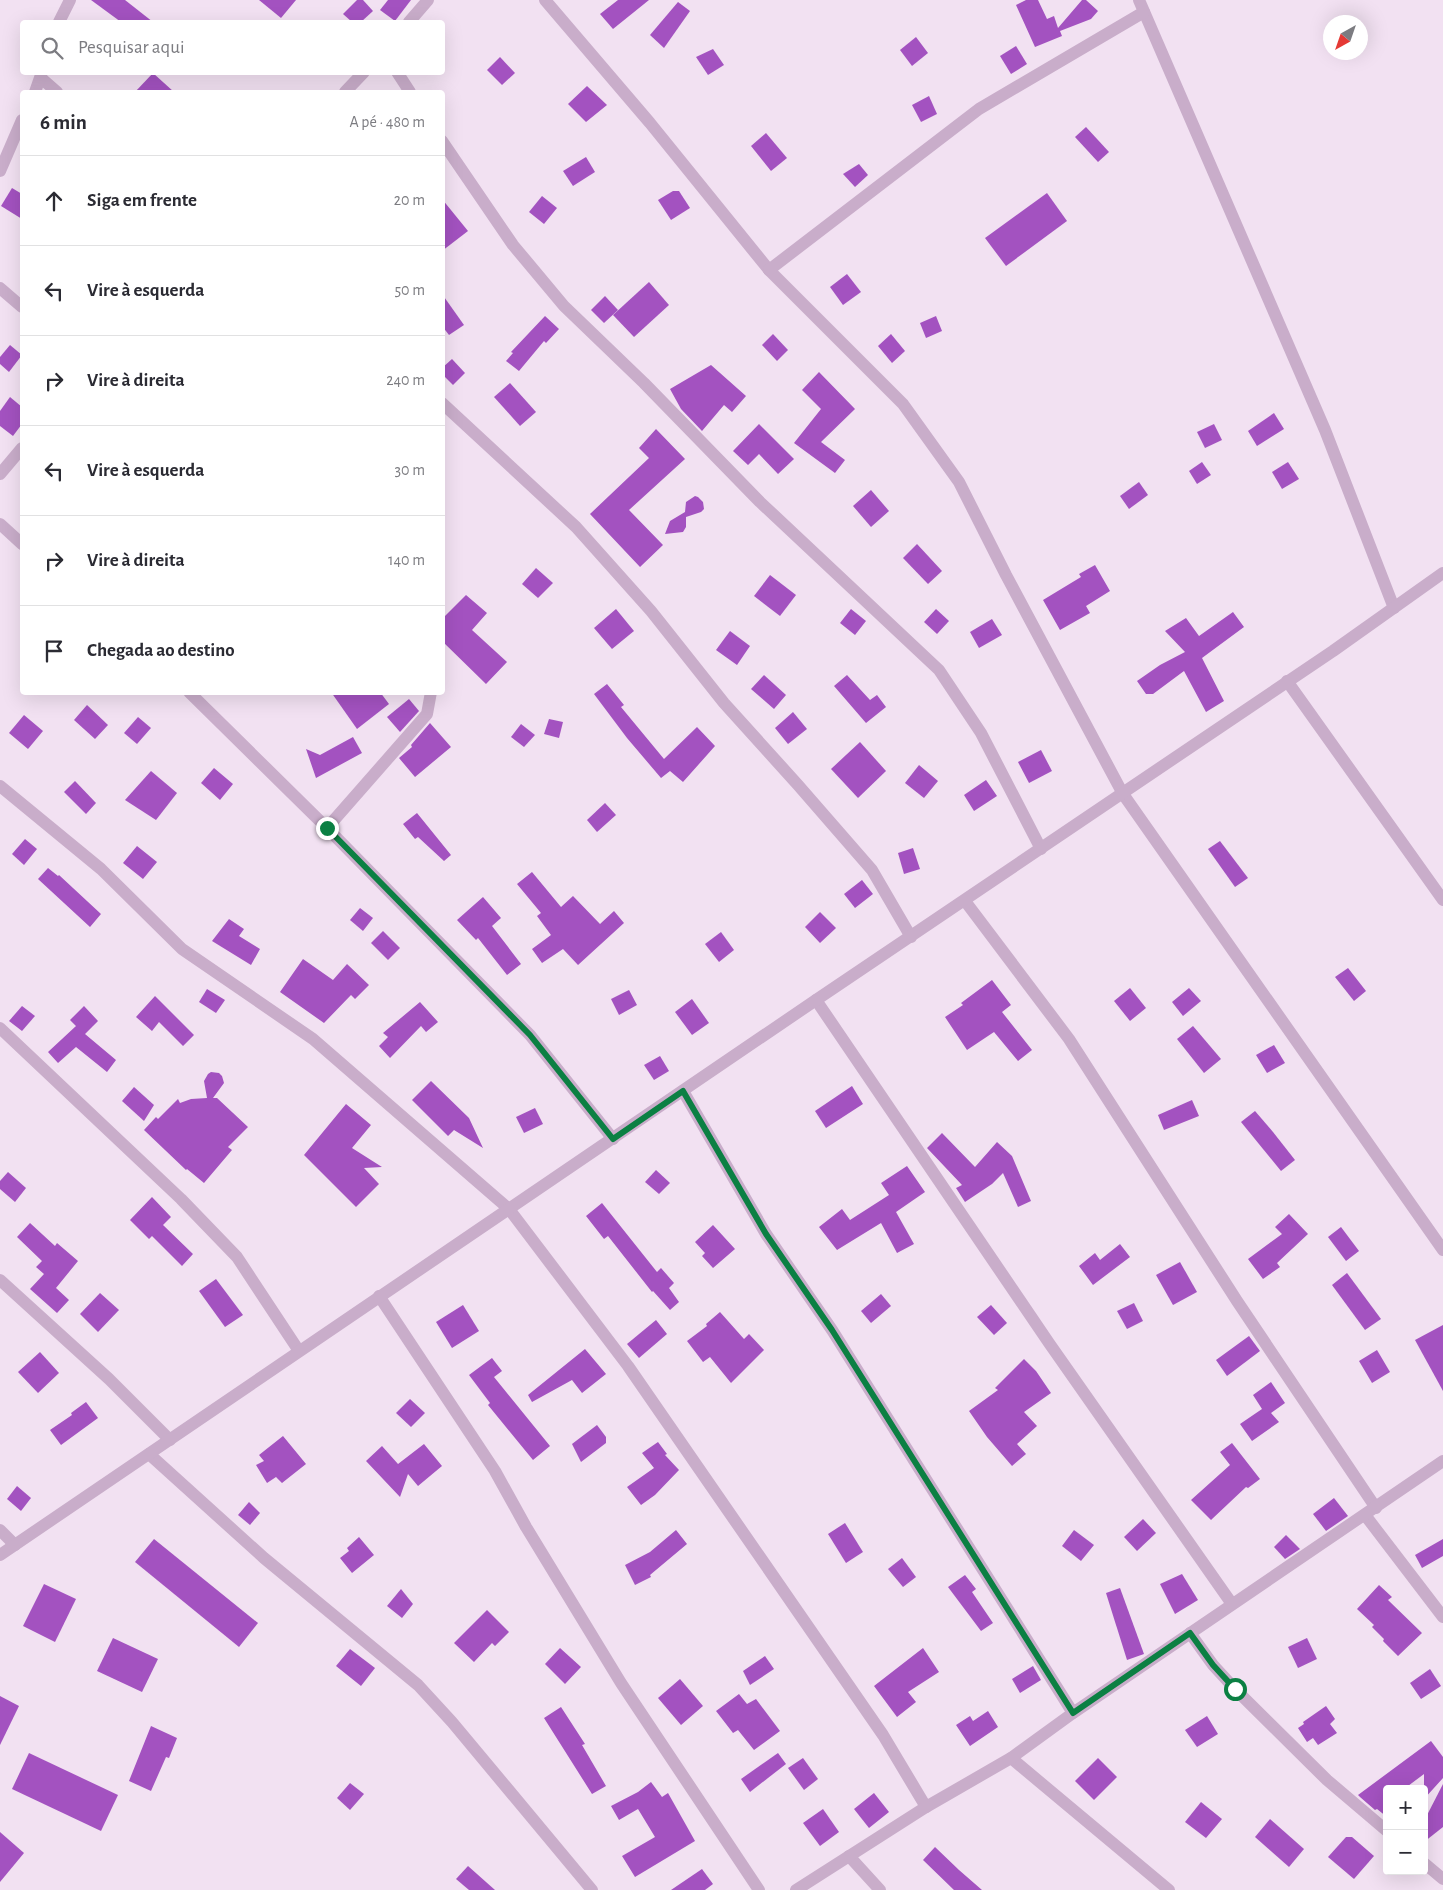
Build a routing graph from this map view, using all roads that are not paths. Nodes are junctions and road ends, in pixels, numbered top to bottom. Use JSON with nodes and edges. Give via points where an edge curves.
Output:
{"nodes":[{"id":1,"x":70,"y":0,"type":"edge"},
{"id":2,"x":428,"y":0,"type":"edge"},
{"id":3,"x":546,"y":0,"type":"edge"},
{"id":4,"x":1142,"y":6,"type":"edge"},
{"id":5,"x":60,"y":20,"type":"edge"},
{"id":6,"x":411,"y":20,"type":"edge"},
{"id":7,"x":42,"y":75,"type":"edge"},
{"id":8,"x":361,"y":75,"type":"edge"},
{"id":9,"x":398,"y":75,"type":"edge"},
{"id":10,"x":36,"y":90,"type":"edge"},
{"id":11,"x":55,"y":90,"type":"edge"},
{"id":12,"x":346,"y":90,"type":"edge"},
{"id":13,"x":409,"y":90,"type":"edge"},
{"id":14,"x":20,"y":125,"type":"edge"},
{"id":15,"x":445,"y":145,"type":"edge"},
{"id":16,"x":0,"y":171,"type":"edge"},
{"id":17,"x":769,"y":270,"type":"junction"},
{"id":18,"x":0,"y":288,"type":"edge"},
{"id":19,"x":20,"y":305,"type":"edge"},
{"id":20,"x":445,"y":406,"type":"edge"},
{"id":21,"x":20,"y":450,"type":"edge"},
{"id":22,"x":0,"y":474,"type":"edge"},
{"id":23,"x":0,"y":524,"type":"edge"},
{"id":24,"x":20,"y":542,"type":"edge"},
{"id":25,"x":1443,"y":573,"type":"edge"},
{"id":26,"x":1394,"y":608,"type":"junction"},
{"id":27,"x":1287,"y":681,"type":"junction"},
{"id":28,"x":192,"y":695,"type":"edge"},
{"id":29,"x":431,"y":695,"type":"edge"},
{"id":30,"x":0,"y":786,"type":"edge"},
{"id":31,"x":1123,"y":794,"type":"junction"},
{"id":32,"x":327,"y":828,"type":"junction"},
{"id":33,"x":1041,"y":849,"type":"junction"},
{"id":34,"x":1443,"y":900,"type":"edge"},
{"id":35,"x":965,"y":901,"type":"junction"},
{"id":36,"x":911,"y":937,"type":"junction"},
{"id":37,"x":816,"y":1000,"type":"junction"},
{"id":38,"x":0,"y":1028,"type":"edge"},
{"id":39,"x":683,"y":1091,"type":"junction"},
{"id":40,"x":613,"y":1139,"type":"junction"},
{"id":41,"x":509,"y":1209,"type":"junction"},
{"id":42,"x":1443,"y":1250,"type":"edge"},
{"id":43,"x":0,"y":1280,"type":"edge"},
{"id":44,"x":380,"y":1296,"type":"junction"},
{"id":45,"x":300,"y":1351,"type":"junction"},
{"id":46,"x":170,"y":1440,"type":"junction"},
{"id":47,"x":149,"y":1454,"type":"junction"},
{"id":48,"x":1443,"y":1461,"type":"edge"},
{"id":49,"x":1376,"y":1508,"type":"junction"},
{"id":50,"x":1365,"y":1515,"type":"junction"},
{"id":51,"x":0,"y":1530,"type":"edge"},
{"id":52,"x":15,"y":1545,"type":"junction"},
{"id":53,"x":0,"y":1555,"type":"edge"},
{"id":54,"x":1232,"y":1604,"type":"junction"},
{"id":55,"x":1443,"y":1617,"type":"edge"},
{"id":56,"x":1190,"y":1633,"type":"junction"},
{"id":57,"x":1073,"y":1713,"type":"junction"},
{"id":58,"x":1011,"y":1758,"type":"junction"},
{"id":59,"x":926,"y":1807,"type":"junction"},
{"id":60,"x":1386,"y":1830,"type":"edge"},
{"id":61,"x":849,"y":1856,"type":"junction"},
{"id":62,"x":1428,"y":1866,"type":"edge"},
{"id":63,"x":1443,"y":1879,"type":"edge"},
{"id":64,"x":592,"y":1890,"type":"edge"},
{"id":65,"x":759,"y":1890,"type":"edge"},
{"id":66,"x":796,"y":1890,"type":"edge"},
{"id":67,"x":880,"y":1890,"type":"edge"},
{"id":68,"x":1169,"y":1890,"type":"edge"}],
"edges":[{"from":1,"to":5,"type":"street"},
{"from":2,"to":6,"type":"street"},
{"from":3,"to":17,"type":"street"},
{"from":4,"to":17,"type":"street","via":[[979,109]]},
{"from":4,"to":26,"type":"street","via":[[1325,430]]},
{"from":7,"to":10,"type":"street"},
{"from":7,"to":11,"type":"street"},
{"from":8,"to":12,"type":"street"},
{"from":9,"to":13,"type":"street"},
{"from":14,"to":16,"type":"street"},
{"from":15,"to":33,"type":"street","via":[[513,245],[564,306],[644,382],[760,502],[939,670],[981,733]]},
{"from":17,"to":31,"type":"street","via":[[903,404],[960,482]]},
{"from":18,"to":19,"type":"street"},
{"from":20,"to":36,"type":"street","via":[[576,527],[651,611],[724,703],[872,870]]},
{"from":21,"to":22,"type":"street"},
{"from":23,"to":24,"type":"street"},
{"from":25,"to":26,"type":"street"},
{"from":26,"to":27,"type":"street"},
{"from":27,"to":31,"type":"street"},
{"from":27,"to":34,"type":"street"},
{"from":28,"to":32,"type":"street"},
{"from":29,"to":32,"type":"street","via":[[428,714]]},
{"from":30,"to":41,"type":"street","via":[[101,869],[182,949],[313,1039]]},
{"from":31,"to":33,"type":"street"},
{"from":31,"to":42,"type":"street"},
{"from":32,"to":40,"type":"street","via":[[530,1035]]},
{"from":33,"to":35,"type":"street"},
{"from":35,"to":36,"type":"street"},
{"from":35,"to":49,"type":"street","via":[[1069,1039],[1237,1302]]},
{"from":36,"to":37,"type":"street"},
{"from":37,"to":39,"type":"street"},
{"from":37,"to":54,"type":"street","via":[[1048,1343]]},
{"from":38,"to":45,"type":"street","via":[[181,1199],[237,1257]]},
{"from":39,"to":40,"type":"street"},
{"from":39,"to":57,"type":"street","via":[[766,1234],[832,1330]]},
{"from":40,"to":41,"type":"street"},
{"from":41,"to":44,"type":"street"},
{"from":41,"to":59,"type":"street","via":[[634,1374],[883,1735]]},
{"from":43,"to":46,"type":"street"},
{"from":44,"to":45,"type":"street"},
{"from":44,"to":65,"type":"street","via":[[495,1471],[621,1683]]},
{"from":45,"to":46,"type":"street"},
{"from":46,"to":47,"type":"street"},
{"from":47,"to":52,"type":"street"},
{"from":47,"to":64,"type":"street","via":[[264,1558],[418,1685]]},
{"from":48,"to":49,"type":"street"},
{"from":49,"to":50,"type":"street"},
{"from":50,"to":54,"type":"street"},
{"from":50,"to":55,"type":"street"},
{"from":51,"to":52,"type":"street"},
{"from":52,"to":53,"type":"street"},
{"from":54,"to":56,"type":"street"},
{"from":56,"to":57,"type":"street"},
{"from":56,"to":60,"type":"street","via":[[1235,1689],[1327,1780]]},
{"from":57,"to":58,"type":"street"},
{"from":58,"to":59,"type":"street"},
{"from":58,"to":68,"type":"street"},
{"from":59,"to":61,"type":"street"},
{"from":61,"to":66,"type":"street"},
{"from":61,"to":67,"type":"street"},
{"from":62,"to":63,"type":"street"}]}
